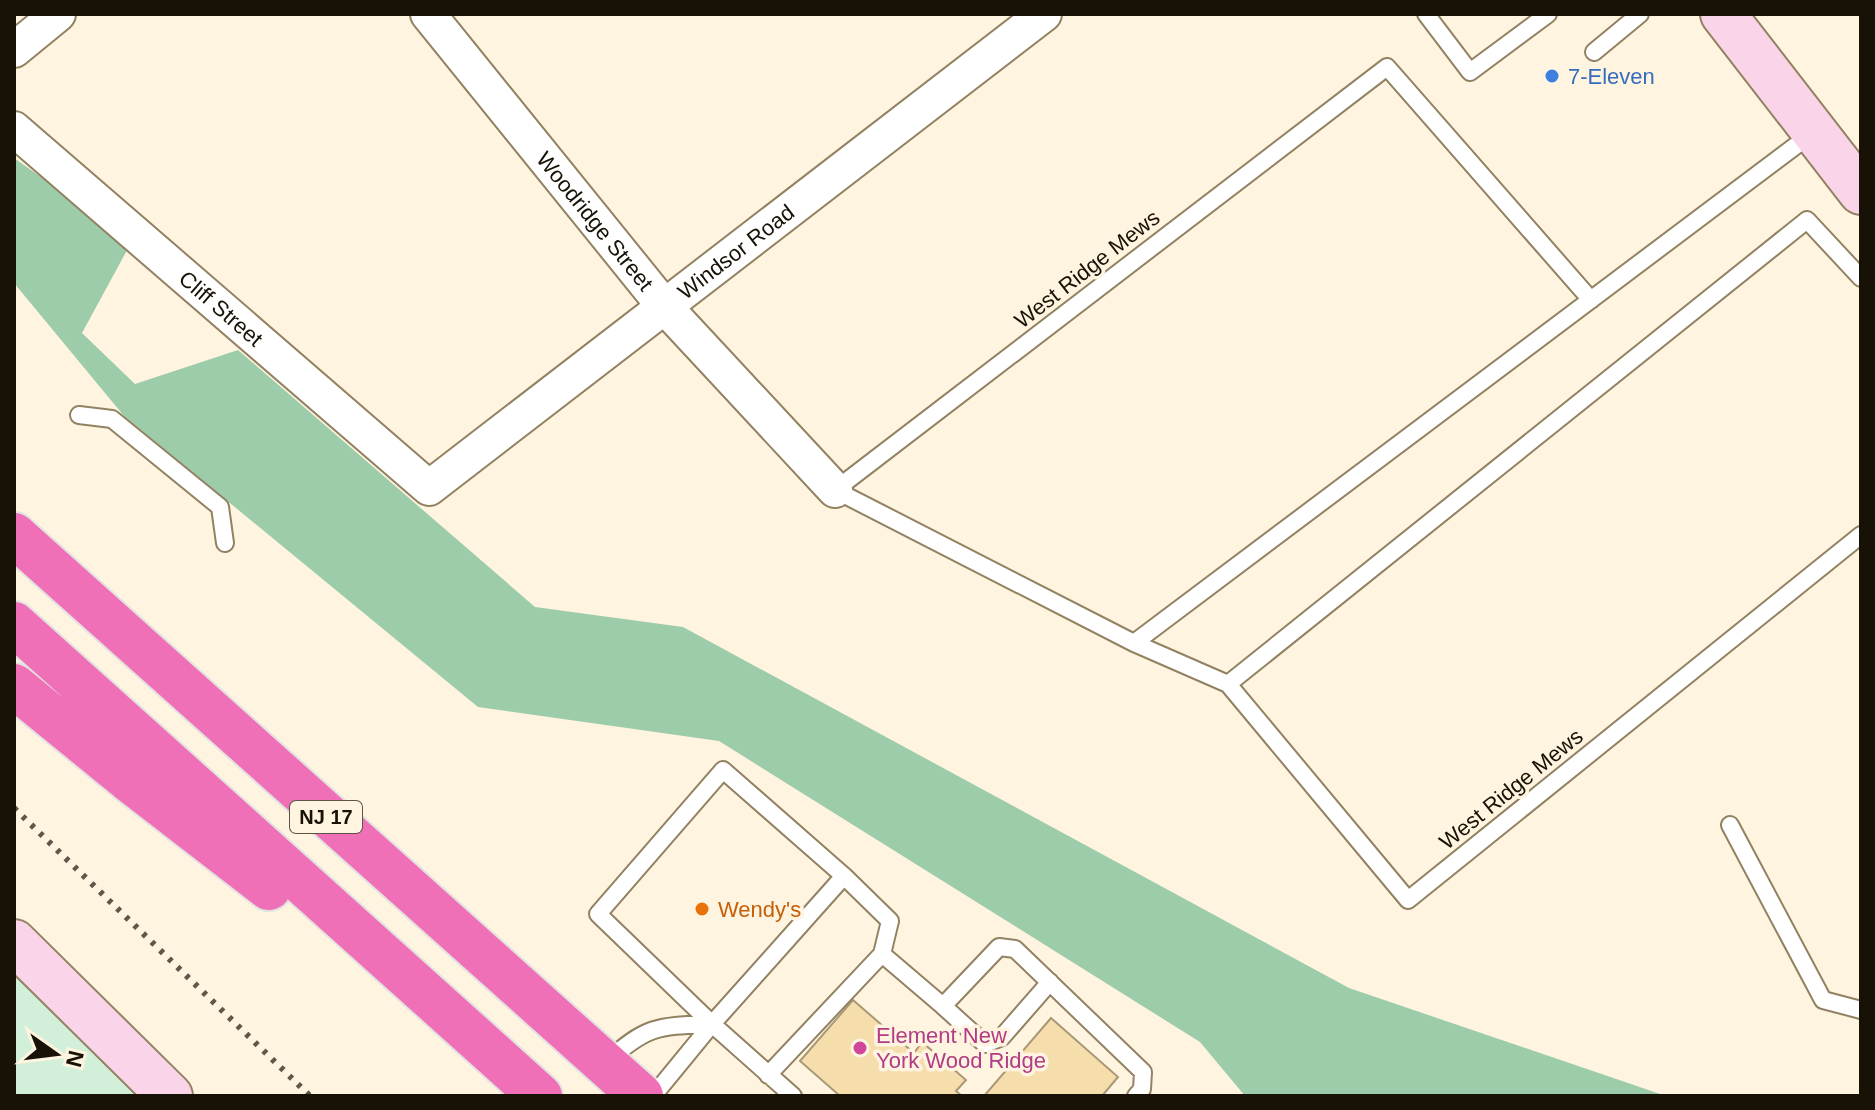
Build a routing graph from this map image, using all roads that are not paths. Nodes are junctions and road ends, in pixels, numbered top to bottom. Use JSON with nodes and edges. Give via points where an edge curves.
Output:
{"nodes":[{"id":1,"x":58,"y":14,"type":"edge"},
{"id":2,"x":428,"y":14,"type":"edge"},
{"id":3,"x":1044,"y":14,"type":"edge"},
{"id":4,"x":1426,"y":14,"type":"edge"},
{"id":5,"x":1548,"y":14,"type":"edge"},
{"id":6,"x":1640,"y":14,"type":"edge"},
{"id":7,"x":1723,"y":14,"type":"edge"},
{"id":8,"x":14,"y":50,"type":"edge"},
{"id":9,"x":1594,"y":52,"type":"dead end"},
{"id":10,"x":14,"y":129,"type":"edge"},
{"id":11,"x":1814,"y":132,"type":"junction"},
{"id":12,"x":1861,"y":192,"type":"edge"},
{"id":13,"x":1861,"y":278,"type":"edge"},
{"id":14,"x":1591,"y":300,"type":"junction"},
{"id":15,"x":664,"y":306,"type":"junction"},
{"id":16,"x":79,"y":415,"type":"dead end"},
{"id":17,"x":429,"y":488,"type":"joint"},
{"id":18,"x":835,"y":490,"type":"junction"},
{"id":19,"x":14,"y":535,"type":"edge"},
{"id":20,"x":1861,"y":535,"type":"edge"},
{"id":21,"x":225,"y":543,"type":"dead end"},
{"id":22,"x":14,"y":624,"type":"edge"},
{"id":23,"x":1134,"y":643,"type":"junction"},
{"id":24,"x":1228,"y":684,"type":"junction"},
{"id":25,"x":14,"y":686,"type":"edge"},
{"id":26,"x":1730,"y":825,"type":"dead end"},
{"id":27,"x":844,"y":876,"type":"junction"},
{"id":28,"x":14,"y":942,"type":"edge"},
{"id":29,"x":882,"y":954,"type":"junction"},
{"id":30,"x":1050,"y":982,"type":"junction"},
{"id":31,"x":943,"y":1006,"type":"junction"},
{"id":32,"x":1861,"y":1010,"type":"edge"},
{"id":33,"x":712,"y":1024,"type":"junction"},
{"id":34,"x":605,"y":1064,"type":"junction"},
{"id":35,"x":768,"y":1075,"type":"junction"},
{"id":36,"x":170,"y":1096,"type":"edge"},
{"id":37,"x":533,"y":1096,"type":"edge"},
{"id":38,"x":540,"y":1096,"type":"edge"},
{"id":39,"x":641,"y":1096,"type":"edge"},
{"id":40,"x":653,"y":1096,"type":"edge"},
{"id":41,"x":793,"y":1096,"type":"edge"},
{"id":42,"x":1136,"y":1096,"type":"edge"}],
"edges":[{"from":1,"to":8,"type":"street"},
{"from":2,"to":15,"type":"street","name":"Woodridge Street"},
{"from":3,"to":15,"type":"street","name":"Windsor Road"},
{"from":4,"to":5,"type":"lane","via":[[1470,72]]},
{"from":6,"to":9,"type":"lane"},
{"from":7,"to":11,"type":"main road"},
{"from":10,"to":17,"type":"street","name":"Cliff Street"},
{"from":11,"to":12,"type":"main road"},
{"from":11,"to":14,"type":"lane"},
{"from":13,"to":24,"type":"lane","via":[[1807,220]]},
{"from":14,"to":18,"type":"lane","name":"West Ridge Mews","via":[[1387,67]]},
{"from":14,"to":23,"type":"lane"},
{"from":15,"to":17,"type":"street","name":"Windsor Road"},
{"from":15,"to":18,"type":"street","name":"Woodridge Street"},
{"from":16,"to":21,"type":"lane","via":[[112,419],[220,507]]},
{"from":18,"to":23,"type":"lane","name":"West Ridge Mews"},
{"from":19,"to":34,"type":"highway","number":"NJ 17"},
{"from":20,"to":24,"type":"lane","name":"West Ridge Mews","via":[[1408,900]]},
{"from":22,"to":38,"type":"highway","number":"NJ 17"},
{"from":23,"to":24,"type":"lane","name":"West Ridge Mews"},
{"from":25,"to":37,"type":"highway"},
{"from":26,"to":32,"type":"lane","via":[[1823,1000]]},
{"from":27,"to":29,"type":"lane","via":[[890,921]]},
{"from":27,"to":33,"type":"lane"},
{"from":27,"to":33,"type":"lane","via":[[723,770],[598,914]]},
{"from":28,"to":36,"type":"main road"},
{"from":29,"to":31,"type":"lane"},
{"from":29,"to":35,"type":"lane"},
{"from":30,"to":31,"type":"lane","via":[[1015,949],[999,947]]},
{"from":30,"to":31,"type":"lane","via":[[1002,1037],[985,1044]]},
{"from":30,"to":42,"type":"lane","via":[[1143,1072]]},
{"from":33,"to":34,"type":"lane","via":[[660,1027],[629,1042]]},
{"from":33,"to":35,"type":"lane"},
{"from":33,"to":40,"type":"lane"},
{"from":34,"to":39,"type":"highway","number":"NJ 17"},
{"from":35,"to":41,"type":"lane"}]}
